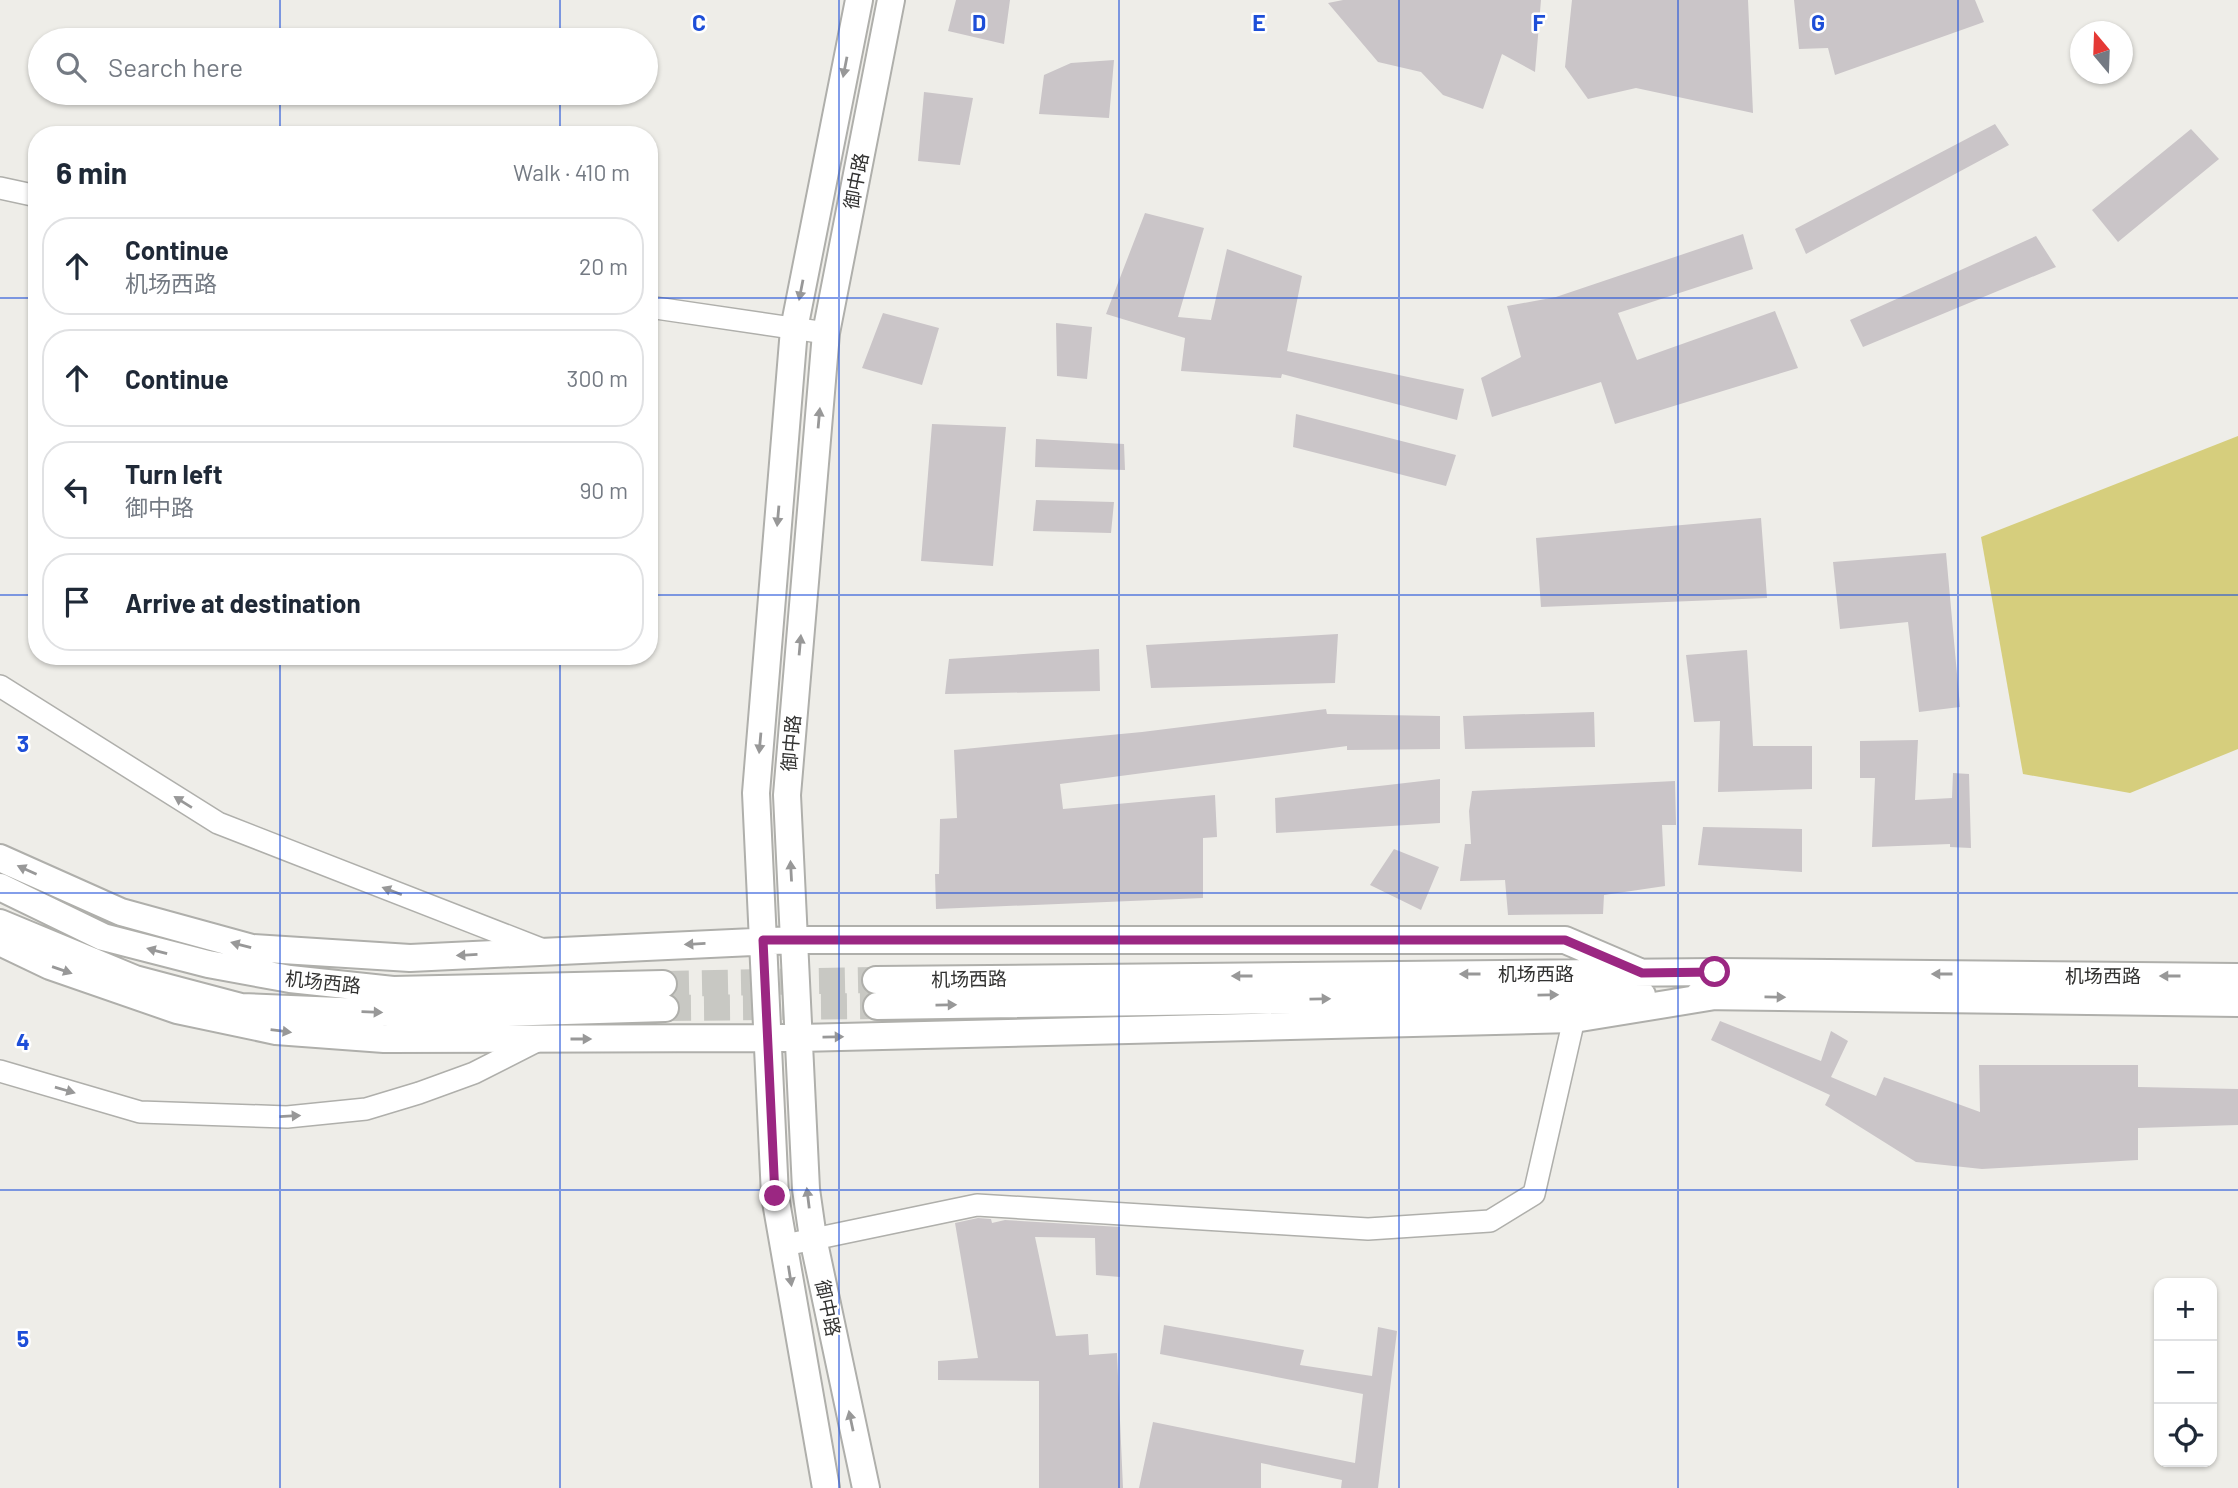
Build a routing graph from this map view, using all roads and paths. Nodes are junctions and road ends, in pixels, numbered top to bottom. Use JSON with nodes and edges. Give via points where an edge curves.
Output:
{"nodes":[{"id":1,"x":859,"y":0,"type":"edge"},
{"id":2,"x":891,"y":0,"type":"edge"},
{"id":3,"x":0,"y":188,"type":"edge"},
{"id":4,"x":28,"y":194,"type":"edge"},
{"id":5,"x":658,"y":308,"type":"edge"},
{"id":6,"x":794,"y":329,"type":"junction"},
{"id":7,"x":826,"y":333,"type":"junction"},
{"id":8,"x":0,"y":686,"type":"edge"},
{"id":9,"x":0,"y":858,"type":"edge"},
{"id":10,"x":0,"y":887,"type":"edge"},
{"id":11,"x":0,"y":923,"type":"edge"},
{"id":12,"x":763,"y":940,"type":"junction"},
{"id":13,"x":794,"y":940,"type":"junction"},
{"id":14,"x":0,"y":942,"type":"edge"},
{"id":15,"x":547,"y":951,"type":"junction"},
{"id":16,"x":1642,"y":973,"type":"junction"},
{"id":17,"x":2238,"y":977,"type":"edge"},
{"id":18,"x":1715,"y":996,"type":"junction"},
{"id":19,"x":2238,"y":1003,"type":"edge"},
{"id":20,"x":1574,"y":1019,"type":"junction"},
{"id":21,"x":767,"y":1038,"type":"junction"},
{"id":22,"x":799,"y":1038,"type":"junction"},
{"id":23,"x":542,"y":1039,"type":"junction"},
{"id":24,"x":0,"y":1071,"type":"edge"},
{"id":25,"x":813,"y":1238,"type":"junction"},
{"id":26,"x":785,"y":1245,"type":"junction"},
{"id":27,"x":826,"y":1488,"type":"edge"},
{"id":28,"x":866,"y":1488,"type":"edge"}],
"edges":[{"from":1,"to":6,"type":"main road","name":"御中路","one_way":true},
{"from":2,"to":7,"type":"main road","name":"御中路"},
{"from":3,"to":4,"type":"street"},
{"from":5,"to":6,"type":"street"},
{"from":6,"to":7,"type":"street"},
{"from":6,"to":12,"type":"main road","name":"御中路","one_way":true,"via":[[756,793]]},
{"from":13,"to":7,"type":"main road","name":"御中路","one_way":true,"via":[[787,795]]},
{"from":15,"to":8,"type":"street","one_way":true,"via":[[218,823]]},
{"from":15,"to":9,"type":"main road","one_way":true,"via":[[410,958],[252,948],[121,912]]},
{"from":11,"to":10,"type":"main road","name":"机场西路","one_way":true,"via":[[135,979],[241,1007],[438,1015],[664,996],[393,990],[290,979],[103,937]]},
{"from":12,"to":13,"type":"main road"},
{"from":12,"to":15,"type":"main road","one_way":true},
{"from":12,"to":21,"type":"main road","name":"御中路"},
{"from":13,"to":16,"type":"main road","via":[[1565,940]]},
{"from":13,"to":22,"type":"main road","name":"御中路"},
{"from":14,"to":23,"type":"main road","one_way":true,"via":[[50,966],[177,1010],[276,1031],[384,1039]]},
{"from":17,"to":16,"type":"main road","name":"机场西路","one_way":true},
{"from":16,"to":18,"type":"main road","name":"机场西路","one_way":true,"via":[[877,993]]},
{"from":18,"to":19,"type":"main road","one_way":true},
{"from":18,"to":20,"type":"main road"},
{"from":22,"to":20,"type":"main road","one_way":true},
{"from":20,"to":25,"type":"street","via":[[1534,1194],[1490,1221],[1368,1230],[977,1205]]},
{"from":21,"to":22,"type":"main road"},
{"from":23,"to":21,"type":"main road","one_way":true},
{"from":21,"to":26,"type":"main road","name":"御中路","via":[[775,1196]]},
{"from":25,"to":22,"type":"main road","name":"御中路","one_way":true,"via":[[806,1189]]},
{"from":24,"to":23,"type":"street","one_way":true,"via":[[140,1112],[287,1116],[366,1109],[419,1093],[474,1073]]},
{"from":25,"to":26,"type":"street"},
{"from":28,"to":25,"type":"main road","name":"御中路","one_way":true},
{"from":26,"to":27,"type":"main road","name":"御中路","one_way":true}]}
